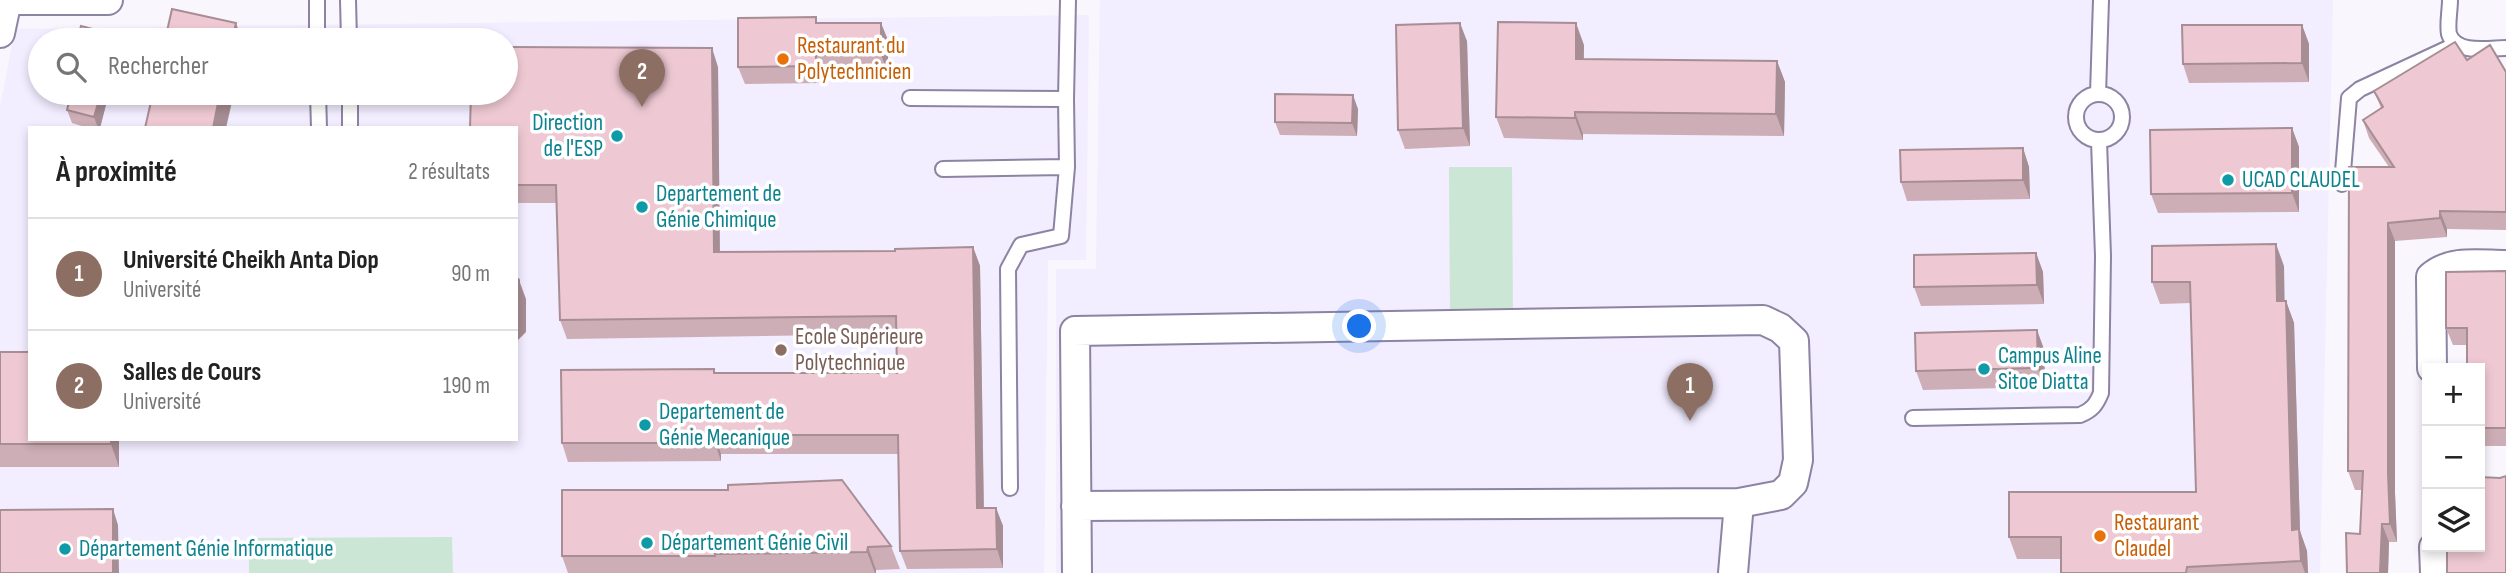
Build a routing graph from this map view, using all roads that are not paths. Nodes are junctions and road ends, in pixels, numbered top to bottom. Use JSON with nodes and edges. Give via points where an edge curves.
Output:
{"nodes":[{"id":1,"x":0,"y":0,"type":"edge"},
{"id":2,"x":7,"y":0,"type":"edge"},
{"id":3,"x":108,"y":0,"type":"edge"},
{"id":4,"x":317,"y":0,"type":"edge"},
{"id":5,"x":348,"y":0,"type":"edge"},
{"id":6,"x":1068,"y":0,"type":"edge"},
{"id":7,"x":2101,"y":0,"type":"edge"},
{"id":8,"x":2450,"y":0,"type":"edge"},
{"id":9,"x":317,"y":28,"type":"edge"},
{"id":10,"x":349,"y":28,"type":"edge"},
{"id":11,"x":0,"y":33,"type":"edge"},
{"id":12,"x":2457,"y":44,"type":"junction"},
{"id":13,"x":2506,"y":48,"type":"edge"},
{"id":14,"x":2098,"y":94,"type":"junction"},
{"id":15,"x":911,"y":98,"type":"dead end"},
{"id":16,"x":1066,"y":99,"type":"junction"},
{"id":17,"x":318,"y":105,"type":"edge"},
{"id":18,"x":349,"y":105,"type":"edge"},
{"id":19,"x":318,"y":126,"type":"edge"},
{"id":20,"x":350,"y":126,"type":"edge"},
{"id":21,"x":2099,"y":141,"type":"junction"},
{"id":22,"x":1067,"y":167,"type":"junction"},
{"id":23,"x":943,"y":169,"type":"dead end"},
{"id":24,"x":2342,"y":184,"type":"dead end"},
{"id":25,"x":2506,"y":265,"type":"edge"},
{"id":26,"x":2432,"y":363,"type":"edge"},
{"id":27,"x":1913,"y":418,"type":"dead end"},
{"id":28,"x":1010,"y":488,"type":"dead end"},
{"id":29,"x":1739,"y":503,"type":"junction"},
{"id":30,"x":1076,"y":506,"type":"junction"},
{"id":31,"x":2434,"y":552,"type":"edge"},
{"id":32,"x":1077,"y":573,"type":"edge"},
{"id":33,"x":1733,"y":573,"type":"edge"},
{"id":34,"x":2435,"y":573,"type":"edge"}],
"edges":[{"from":1,"to":2,"type":"street"},
{"from":2,"to":3,"type":"street"},
{"from":2,"to":11,"type":"street"},
{"from":4,"to":9,"type":"lane"},
{"from":5,"to":10,"type":"lane"},
{"from":6,"to":16,"type":"lane"},
{"from":7,"to":14,"type":"lane"},
{"from":8,"to":12,"type":"lane","via":[[2449,33]]},
{"from":12,"to":13,"type":"lane"},
{"from":12,"to":24,"type":"lane","via":[[2360,89],[2350,98]]},
{"from":14,"to":21,"type":"lane","via":[[2086,97],[2075,118],[2078,130]]},
{"from":14,"to":21,"type":"lane","via":[[2118,103],[2122,113],[2121,127],[2112,137]]},
{"from":15,"to":16,"type":"lane"},
{"from":16,"to":22,"type":"lane"},
{"from":17,"to":19,"type":"lane"},
{"from":18,"to":20,"type":"lane"},
{"from":21,"to":27,"type":"lane","via":[[2103,256],[2101,393],[2097,404],[2080,415]]},
{"from":22,"to":23,"type":"lane"},
{"from":22,"to":28,"type":"lane","via":[[1061,236],[1021,245],[1009,269]]},
{"from":25,"to":26,"type":"street","via":[[2459,265],[2441,268],[2431,277]]},
{"from":29,"to":30,"type":"street"},
{"from":29,"to":30,"type":"street","via":[[1781,495],[1793,483],[1798,460],[1794,341],[1763,320],[1075,331]]},
{"from":29,"to":33,"type":"street"},
{"from":30,"to":32,"type":"street"},
{"from":31,"to":34,"type":"street"}]}
